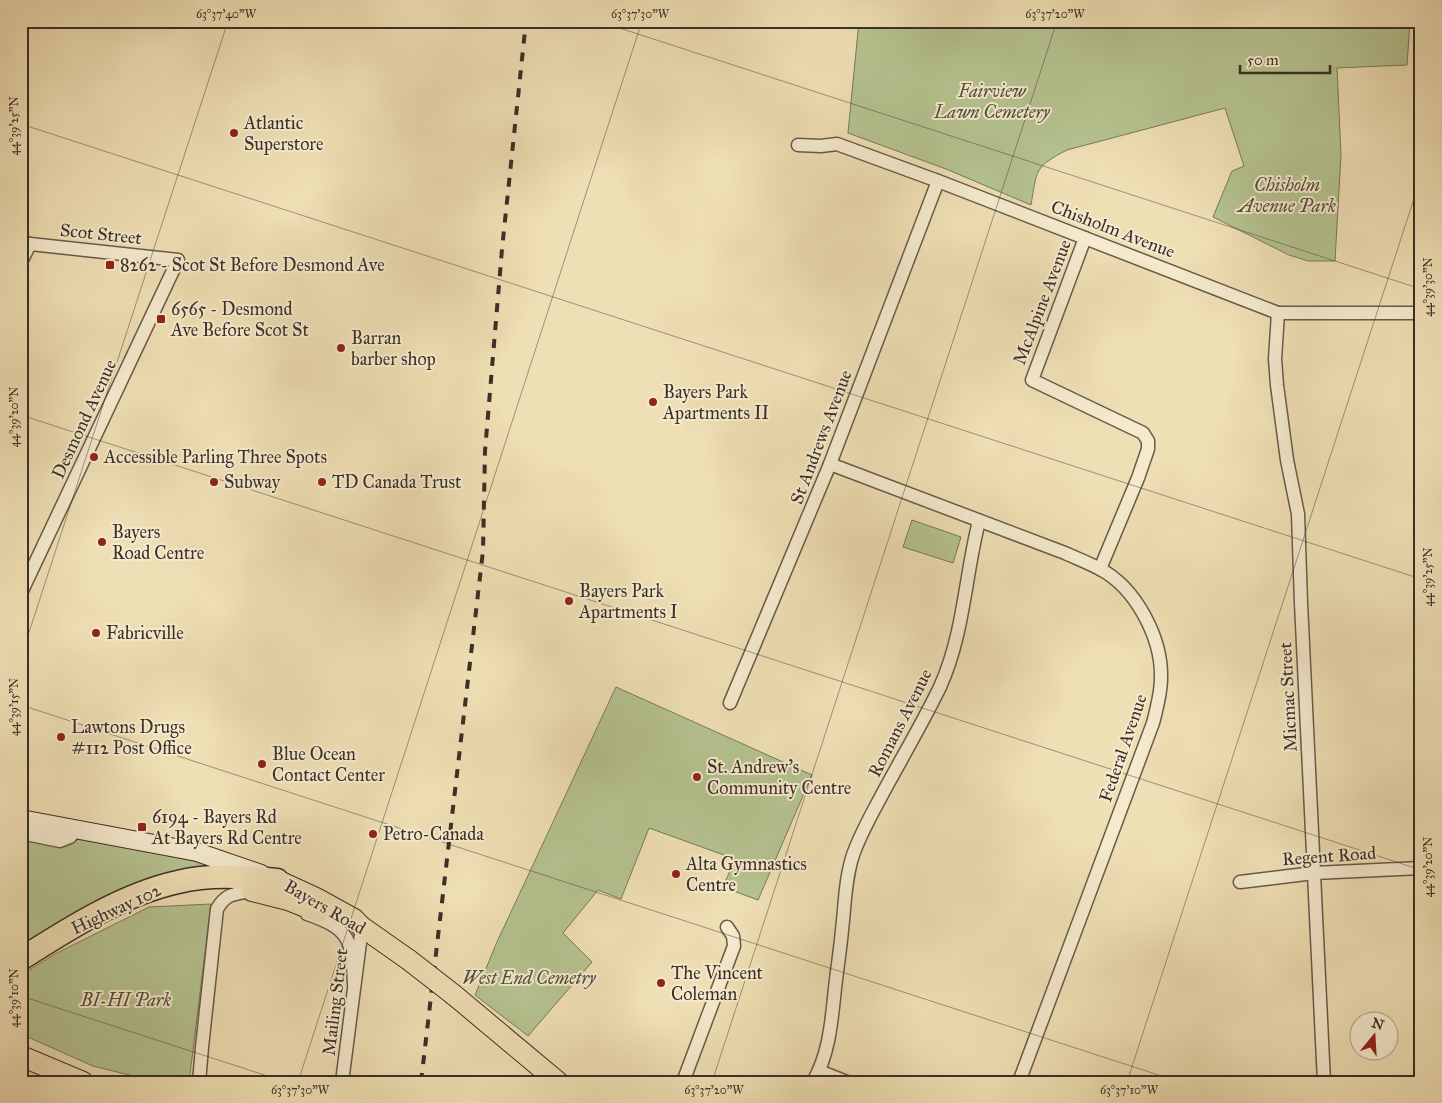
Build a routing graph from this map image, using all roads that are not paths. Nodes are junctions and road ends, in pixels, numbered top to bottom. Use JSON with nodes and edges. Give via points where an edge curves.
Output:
{"nodes":[{"id":1,"x":798,"y":145,"type":"dead end"},
{"id":2,"x":938,"y":181,"type":"junction"},
{"id":3,"x":1085,"y":238,"type":"junction"},
{"id":4,"x":25,"y":244,"type":"edge"},
{"id":5,"x":178,"y":260,"type":"joint"},
{"id":6,"x":21,"y":262,"type":"edge"},
{"id":7,"x":1278,"y":312,"type":"junction"},
{"id":8,"x":1421,"y":313,"type":"edge"},
{"id":9,"x":830,"y":464,"type":"junction"},
{"id":10,"x":979,"y":521,"type":"junction"},
{"id":11,"x":1100,"y":569,"type":"junction"},
{"id":12,"x":21,"y":593,"type":"edge"},
{"id":13,"x":730,"y":703,"type":"dead end"},
{"id":14,"x":21,"y":819,"type":"edge"},
{"id":15,"x":77,"y":829,"type":"junction"},
{"id":16,"x":21,"y":833,"type":"edge"},
{"id":17,"x":1421,"y":868,"type":"edge"},
{"id":18,"x":1314,"y":873,"type":"junction"},
{"id":19,"x":277,"y":880,"type":"junction"},
{"id":20,"x":1240,"y":882,"type":"dead end"},
{"id":21,"x":244,"y":892,"type":"junction"},
{"id":22,"x":121,"y":902,"type":"junction"},
{"id":23,"x":362,"y":927,"type":"junction"},
{"id":24,"x":727,"y":927,"type":"dead end"},
{"id":25,"x":21,"y":959,"type":"edge"},
{"id":26,"x":354,"y":984,"type":"junction"},
{"id":27,"x":21,"y":1056,"type":"edge"},
{"id":28,"x":816,"y":1077,"type":"edge"},
{"id":29,"x":83,"y":1082,"type":"edge"},
{"id":30,"x":199,"y":1082,"type":"edge"},
{"id":31,"x":342,"y":1082,"type":"edge"},
{"id":32,"x":558,"y":1082,"type":"edge"},
{"id":33,"x":684,"y":1082,"type":"edge"},
{"id":34,"x":847,"y":1082,"type":"edge"},
{"id":35,"x":1018,"y":1082,"type":"edge"},
{"id":36,"x":1324,"y":1082,"type":"edge"}],
"edges":[{"from":1,"to":2,"type":"street","name":"Chisholm Avenue","via":[[837,144]]},
{"from":2,"to":3,"type":"street","name":"Chisholm Avenue"},
{"from":2,"to":9,"type":"street","name":"St Andrews Avenue"},
{"from":3,"to":7,"type":"street","name":"Chisholm Avenue"},
{"from":3,"to":11,"type":"street","name":"McAlpine Avenue","via":[[1032,380],[1143,433],[1148,441],[1138,478]]},
{"from":4,"to":5,"type":"street","name":"Scot Street"},
{"from":4,"to":6,"type":"street"},
{"from":5,"to":12,"type":"street","name":"Desmond Avenue"},
{"from":7,"to":8,"type":"street","name":"Chisholm Avenue"},
{"from":7,"to":18,"type":"street","name":"Micmac Street","via":[[1277,385],[1298,514]]},
{"from":9,"to":10,"type":"street","name":"Federal Avenue"},
{"from":9,"to":13,"type":"street","name":"St Andrews Avenue"},
{"from":10,"to":11,"type":"street","name":"Federal Avenue"},
{"from":10,"to":28,"type":"street","name":"Romans Avenue","via":[[959,629],[946,672],[914,737],[864,825],[853,857],[846,887],[831,1026]]},
{"from":11,"to":35,"type":"street","name":"Federal Avenue","via":[[1114,578],[1135,600],[1150,625],[1160,659],[1160,695],[1153,723]]},
{"from":14,"to":15,"type":"main road","name":"Bayers Road"},
{"from":15,"to":16,"type":"street","via":[[60,841]]},
{"from":15,"to":19,"type":"main road","name":"Bayers Road","via":[[197,852]]},
{"from":17,"to":18,"type":"street","name":"Regent Road"},
{"from":18,"to":20,"type":"street","name":"Regent Road"},
{"from":18,"to":36,"type":"street","name":"Micmac Street"},
{"from":19,"to":22,"type":"highway","name":"Highway 102","via":[[231,876],[179,881]]},
{"from":19,"to":23,"type":"main road","name":"Bayers Road","via":[[354,919]]},
{"from":21,"to":22,"type":"highway","via":[[194,887]]},
{"from":21,"to":23,"type":"main road","via":[[288,900],[351,926]]},
{"from":21,"to":26,"type":"street","name":"Bayers Road","via":[[314,916],[344,932],[353,955]]},
{"from":21,"to":30,"type":"street","via":[[223,899],[217,909]]},
{"from":22,"to":25,"type":"highway","name":"Highway 102"},
{"from":23,"to":26,"type":"street","name":"Mailing Street"},
{"from":23,"to":32,"type":"main road","name":"Bayers Road","bridge":true,"via":[[409,960]]},
{"from":24,"to":33,"type":"street","via":[[733,936],[734,946]]},
{"from":26,"to":31,"type":"street","name":"Mailing Street"},
{"from":27,"to":29,"type":"main road"},
{"from":28,"to":34,"type":"street"}]}
